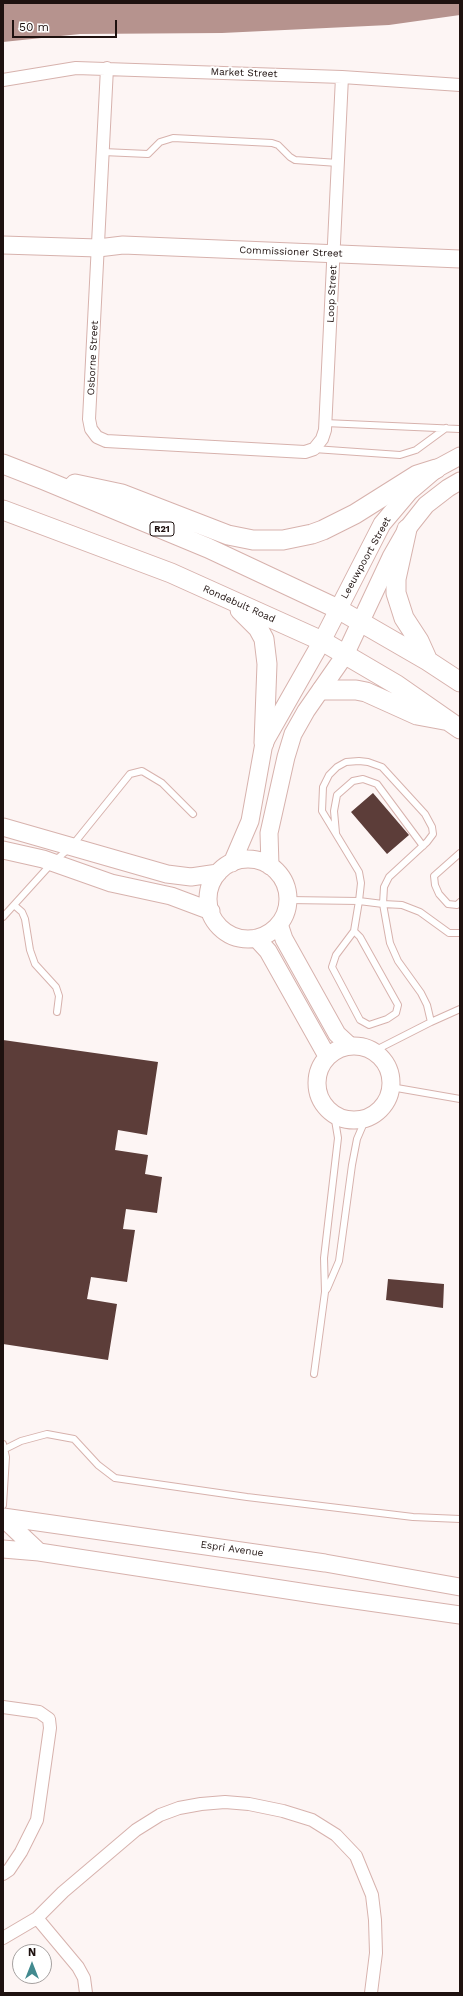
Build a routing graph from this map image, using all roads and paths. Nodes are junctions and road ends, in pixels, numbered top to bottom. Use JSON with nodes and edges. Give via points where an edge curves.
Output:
{"nodes":[{"id":1,"x":107,"y":68,"type":"junction"},
{"id":2,"x":29,"y":75,"type":"junction"},
{"id":3,"x":342,"y":77,"type":"junction"},
{"id":4,"x":3,"y":80,"type":"edge"},
{"id":5,"x":3,"y":85,"type":"edge"},
{"id":6,"x":460,"y":85,"type":"edge"},
{"id":7,"x":103,"y":152,"type":"junction"},
{"id":8,"x":338,"y":163,"type":"junction"},
{"id":9,"x":3,"y":233,"type":"edge"},
{"id":10,"x":98,"y":243,"type":"junction"},
{"id":11,"x":3,"y":245,"type":"edge"},
{"id":12,"x":334,"y":254,"type":"junction"},
{"id":13,"x":460,"y":259,"type":"edge"},
{"id":14,"x":325,"y":423,"type":"junction"},
{"id":15,"x":446,"y":428,"type":"junction"},
{"id":16,"x":459,"y":429,"type":"edge"},
{"id":17,"x":310,"y":450,"type":"junction"},
{"id":18,"x":460,"y":456,"type":"edge"},
{"id":19,"x":3,"y":464,"type":"edge"},
{"id":20,"x":436,"y":469,"type":"junction"},
{"id":21,"x":44,"y":480,"type":"junction"},
{"id":22,"x":460,"y":482,"type":"edge"},
{"id":23,"x":3,"y":510,"type":"edge"},
{"id":24,"x":408,"y":528,"type":"junction"},
{"id":25,"x":230,"y":601,"type":"junction"},
{"id":26,"x":338,"y":609,"type":"junction"},
{"id":27,"x":361,"y":621,"type":"junction"},
{"id":28,"x":322,"y":641,"type":"junction"},
{"id":29,"x":345,"y":655,"type":"junction"},
{"id":30,"x":428,"y":661,"type":"junction"},
{"id":31,"x":460,"y":682,"type":"edge"},
{"id":32,"x":322,"y":690,"type":"junction"},
{"id":33,"x":455,"y":725,"type":"edge"},
{"id":34,"x":264,"y":743,"type":"junction"},
{"id":35,"x":193,"y":814,"type":"dead end"},
{"id":36,"x":3,"y":827,"type":"edge"},
{"id":37,"x":336,"y":835,"type":"junction"},
{"id":38,"x":423,"y":846,"type":"junction"},
{"id":39,"x":71,"y":847,"type":"junction"},
{"id":40,"x":3,"y":850,"type":"edge"},
{"id":41,"x":460,"y":853,"type":"edge"},
{"id":42,"x":52,"y":862,"type":"junction"},
{"id":43,"x":232,"y":862,"type":"junction"},
{"id":44,"x":270,"y":866,"type":"junction"},
{"id":45,"x":218,"y":873,"type":"junction"},
{"id":46,"x":288,"y":900,"type":"junction"},
{"id":47,"x":359,"y":901,"type":"junction"},
{"id":48,"x":460,"y":902,"type":"edge"},
{"id":49,"x":383,"y":904,"type":"junction"},
{"id":50,"x":14,"y":905,"type":"junction"},
{"id":51,"x":211,"y":911,"type":"junction"},
{"id":52,"x":3,"y":917,"type":"edge"},
{"id":53,"x":279,"y":924,"type":"junction"},
{"id":54,"x":354,"y":931,"type":"junction"},
{"id":55,"x":460,"y":934,"type":"edge"},
{"id":56,"x":256,"y":938,"type":"junction"},
{"id":57,"x":460,"y":1009,"type":"edge"},
{"id":58,"x":57,"y":1012,"type":"dead end"},
{"id":59,"x":431,"y":1022,"type":"junction"},
{"id":60,"x":350,"y":1046,"type":"junction"},
{"id":61,"x":374,"y":1051,"type":"junction"},
{"id":62,"x":327,"y":1056,"type":"junction"},
{"id":63,"x":391,"y":1088,"type":"junction"},
{"id":64,"x":460,"y":1099,"type":"edge"},
{"id":65,"x":334,"y":1114,"type":"junction"},
{"id":66,"x":366,"y":1118,"type":"junction"},
{"id":67,"x":325,"y":1292,"type":"junction"},
{"id":68,"x":314,"y":1374,"type":"dead end"},
{"id":69,"x":4,"y":1446,"type":"edge"},
{"id":70,"x":3,"y":1505,"type":"edge"},
{"id":71,"x":3,"y":1518,"type":"edge"},
{"id":72,"x":460,"y":1519,"type":"edge"},
{"id":73,"x":3,"y":1549,"type":"edge"},
{"id":74,"x":39,"y":1552,"type":"junction"},
{"id":75,"x":460,"y":1587,"type":"edge"},
{"id":76,"x":460,"y":1615,"type":"edge"},
{"id":77,"x":3,"y":1707,"type":"edge"},
{"id":78,"x":3,"y":1874,"type":"edge"},
{"id":79,"x":37,"y":1918,"type":"junction"},
{"id":80,"x":3,"y":1938,"type":"edge"},
{"id":81,"x":86,"y":1993,"type":"edge"},
{"id":82,"x":371,"y":1993,"type":"edge"}],
"edges":[{"from":1,"to":2,"type":"street","name":"Market Street","via":[[76,68]]},
{"from":1,"to":3,"type":"street","name":"Market Street"},
{"from":1,"to":7,"type":"street","name":"Osborne Street"},
{"from":2,"to":4,"type":"street","name":"Market Street"},
{"from":2,"to":5,"type":"street","name":"Market Street"},
{"from":3,"to":6,"type":"street","name":"Market Street"},
{"from":3,"to":8,"type":"street","name":"Loop Street"},
{"from":7,"to":8,"type":"lane","via":[[148,154],[160,142],[174,138],[272,143],[295,160]]},
{"from":7,"to":10,"type":"street","name":"Osborne Street"},
{"from":8,"to":12,"type":"street","name":"Loop Street"},
{"from":9,"to":10,"type":"street","name":"Commissioner Street"},
{"from":10,"to":11,"type":"street","name":"Commissioner Street"},
{"from":10,"to":12,"type":"street","name":"Commissioner Street"},
{"from":10,"to":17,"type":"street","name":"Osborne Street","via":[[90,419],[91,429],[97,437],[106,441]]},
{"from":12,"to":13,"type":"street","name":"Commissioner Street"},
{"from":12,"to":14,"type":"street","name":"Loop Street"},
{"from":14,"to":15,"type":"lane"},
{"from":14,"to":17,"type":"street","name":"Loop Street","via":[[322,439]]},
{"from":15,"to":16,"type":"lane"},
{"from":15,"to":17,"type":"lane","via":[[416,450],[400,455]]},
{"from":18,"to":20,"type":"street","name":"Leeuwpoort Street"},
{"from":19,"to":21,"type":"main road","number":"R21"},
{"from":20,"to":21,"type":"main road","via":[[417,476],[355,514],[323,530],[283,540],[253,540],[228,535],[122,494]]},
{"from":20,"to":26,"type":"street","name":"Leeuwpoort Street","via":[[409,492],[382,524]]},
{"from":21,"to":26,"type":"main road","number":"R21","via":[[208,548]]},
{"from":22,"to":24,"type":"street","via":[[426,505]]},
{"from":23,"to":25,"type":"main road","name":"Rondebult Road","via":[[171,573]]},
{"from":24,"to":27,"type":"street","via":[[391,557]]},
{"from":24,"to":30,"type":"main road","via":[[396,579],[396,593],[404,618]]},
{"from":25,"to":28,"type":"main road","name":"Rondebult Road"},
{"from":25,"to":34,"type":"main road","via":[[258,628],[264,639],[268,664]]},
{"from":26,"to":27,"type":"main road","number":"R21"},
{"from":26,"to":28,"type":"street","name":"Leeuwpoort Street"},
{"from":27,"to":29,"type":"street"},
{"from":27,"to":30,"type":"main road","number":"R21"},
{"from":28,"to":29,"type":"main road","name":"Rondebult Road"},
{"from":28,"to":34,"type":"street","name":"Leeuwpoort Street"},
{"from":29,"to":32,"type":"street"},
{"from":29,"to":33,"type":"main road","name":"Rondebult Road","via":[[397,685]]},
{"from":30,"to":31,"type":"main road","number":"R21"},
{"from":32,"to":33,"type":"main road","via":[[366,692],[417,715]]},
{"from":32,"to":44,"type":"street","via":[[293,734],[286,757],[269,833]]},
{"from":34,"to":43,"type":"street","name":"Leeuwpoort Street","via":[[250,821]]},
{"from":35,"to":39,"type":"lane","via":[[162,783],[142,771],[136,772],[130,774]]},
{"from":36,"to":39,"type":"street"},
{"from":37,"to":38,"type":"lane","via":[[334,811],[337,795],[352,780],[363,779],[377,784]]},
{"from":37,"to":38,"type":"lane","via":[[322,811],[323,788],[329,775],[337,767],[346,762],[368,762],[382,767],[390,774],[425,814],[432,827],[432,834]]},
{"from":37,"to":47,"type":"lane","via":[[359,872],[362,883]]},
{"from":38,"to":49,"type":"lane","via":[[389,877],[384,887]]},
{"from":39,"to":42,"type":"lane"},
{"from":39,"to":45,"type":"street","via":[[167,874],[191,877]]},
{"from":40,"to":42,"type":"street"},
{"from":41,"to":48,"type":"lane","via":[[434,876],[439,894],[448,904],[457,905]]},
{"from":42,"to":50,"type":"lane"},
{"from":42,"to":51,"type":"street","via":[[111,883],[171,896]]},
{"from":43,"to":44,"type":"street","via":[[249,859]]},
{"from":43,"to":45,"type":"street"},
{"from":44,"to":46,"type":"street","via":[[285,882]]},
{"from":45,"to":51,"type":"street","via":[[208,898]]},
{"from":46,"to":47,"type":"lane"},
{"from":46,"to":53,"type":"street"},
{"from":47,"to":49,"type":"lane"},
{"from":47,"to":54,"type":"lane"},
{"from":49,"to":55,"type":"lane","via":[[402,905],[420,912],[449,932]]},
{"from":49,"to":59,"type":"lane","via":[[390,943],[398,961],[422,993]]},
{"from":50,"to":52,"type":"lane"},
{"from":50,"to":58,"type":"lane","via":[[25,919],[35,964],[56,987],[59,996]]},
{"from":51,"to":56,"type":"street","via":[[216,923],[230,934]]},
{"from":53,"to":56,"type":"street","via":[[265,935]]},
{"from":53,"to":60,"type":"street","via":[[284,939],[338,1034]]},
{"from":54,"to":54,"type":"lane","via":[[336,955],[332,967],[360,1020],[369,1025],[396,1013],[398,1005],[360,937]]},
{"from":56,"to":62,"type":"street","via":[[268,951]]},
{"from":57,"to":59,"type":"lane"},
{"from":59,"to":61,"type":"lane"},
{"from":60,"to":61,"type":"street"},
{"from":60,"to":62,"type":"street","via":[[342,1047]]},
{"from":61,"to":63,"type":"street","via":[[390,1071]]},
{"from":62,"to":65,"type":"street","via":[[318,1070],[316,1087],[322,1102]]},
{"from":63,"to":64,"type":"lane"},
{"from":63,"to":66,"type":"street","via":[[386,1103],[374,1115]]},
{"from":65,"to":66,"type":"street","via":[[349,1120]]},
{"from":65,"to":67,"type":"lane","via":[[338,1138],[324,1258]]},
{"from":66,"to":67,"type":"lane","via":[[357,1139],[352,1165],[339,1261]]},
{"from":67,"to":68,"type":"lane"},
{"from":69,"to":70,"type":"lane","via":[[6,1483]]},
{"from":69,"to":72,"type":"lane","via":[[47,1434],[74,1439],[98,1465],[115,1478],[413,1517]]},
{"from":71,"to":74,"type":"street"},
{"from":71,"to":75,"type":"street","name":"Espri Avenue","via":[[324,1563]]},
{"from":73,"to":74,"type":"street"},
{"from":74,"to":76,"type":"street"},
{"from":77,"to":78,"type":"street","via":[[29,1709],[46,1716],[49,1719],[50,1737],[38,1820],[9,1870]]},
{"from":79,"to":80,"type":"street"},
{"from":79,"to":81,"type":"street","via":[[78,1967],[84,1978]]},
{"from":79,"to":82,"type":"street","via":[[63,1892],[136,1830],[160,1815],[179,1808],[225,1802],[282,1811],[312,1820],[336,1835],[356,1856],[372,1895],[376,1920],[376,1953]]}]}
